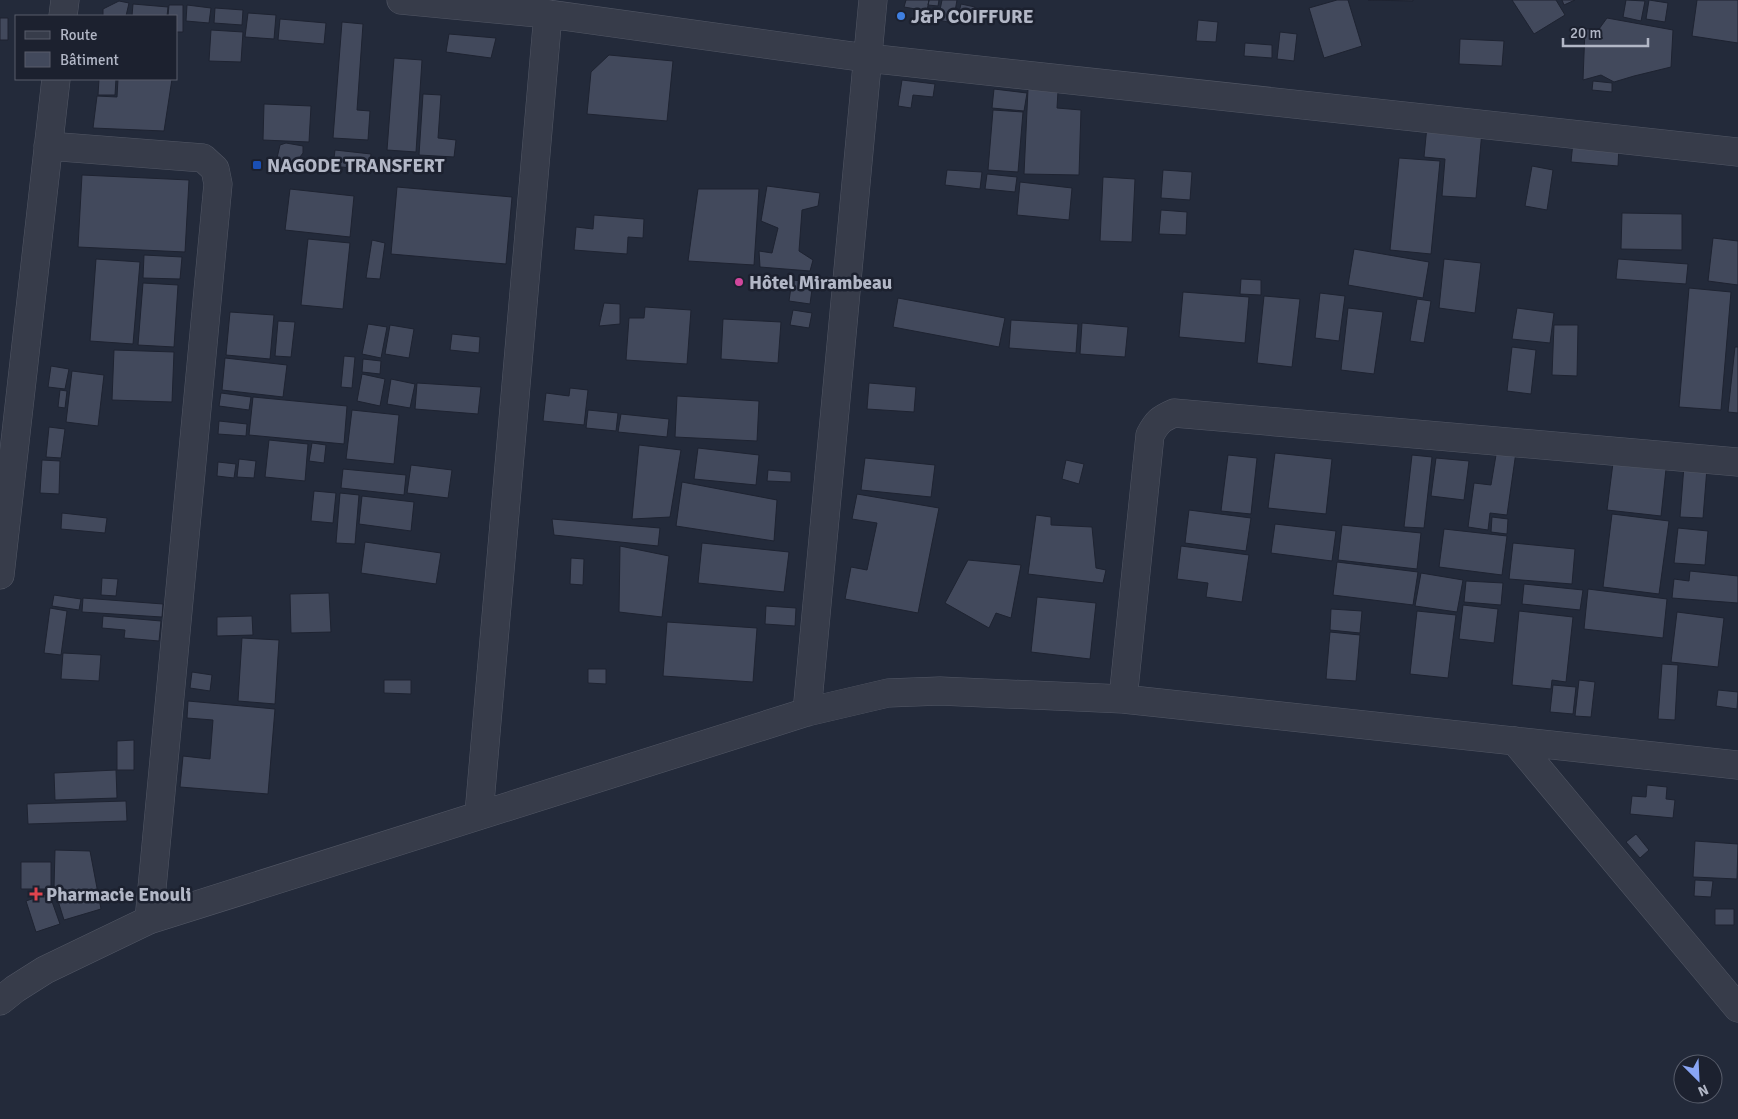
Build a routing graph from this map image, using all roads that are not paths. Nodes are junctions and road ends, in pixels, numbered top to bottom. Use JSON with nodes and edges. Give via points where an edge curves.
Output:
{"nodes":[{"id":1,"x":65,"y":0,"type":"edge"},
{"id":2,"x":401,"y":0,"type":"edge"},
{"id":3,"x":873,"y":0,"type":"edge"},
{"id":4,"x":548,"y":14,"type":"junction"},
{"id":5,"x":63,"y":15,"type":"edge"},
{"id":6,"x":867,"y":58,"type":"junction"},
{"id":7,"x":56,"y":80,"type":"edge"},
{"id":8,"x":48,"y":146,"type":"junction"},
{"id":9,"x":1738,"y":152,"type":"edge"},
{"id":10,"x":1738,"y":462,"type":"edge"},
{"id":11,"x":0,"y":574,"type":"edge"},
{"id":12,"x":1123,"y":699,"type":"junction"},
{"id":13,"x":807,"y":712,"type":"junction"},
{"id":14,"x":1516,"y":741,"type":"junction"},
{"id":15,"x":1738,"y":765,"type":"edge"},
{"id":16,"x":479,"y":814,"type":"junction"},
{"id":17,"x":149,"y":920,"type":"junction"},
{"id":18,"x":0,"y":1001,"type":"edge"},
{"id":19,"x":1738,"y":1008,"type":"edge"}],
"edges":[{"from":1,"to":5,"type":"street"},
{"from":2,"to":4,"type":"street"},
{"from":3,"to":6,"type":"street"},
{"from":4,"to":6,"type":"street"},
{"from":4,"to":16,"type":"street"},
{"from":6,"to":9,"type":"street"},
{"from":6,"to":13,"type":"street"},
{"from":7,"to":8,"type":"street"},
{"from":8,"to":11,"type":"street"},
{"from":8,"to":17,"type":"street","via":[[203,158],[214,169],[218,184]]},
{"from":10,"to":12,"type":"street","via":[[1174,413],[1156,424],[1150,435]]},
{"from":12,"to":13,"type":"street","via":[[940,691],[888,694]]},
{"from":12,"to":14,"type":"street"},
{"from":13,"to":16,"type":"street"},
{"from":14,"to":15,"type":"street"},
{"from":14,"to":19,"type":"street"},
{"from":16,"to":17,"type":"street"},
{"from":17,"to":18,"type":"street","via":[[45,970]]}]}
